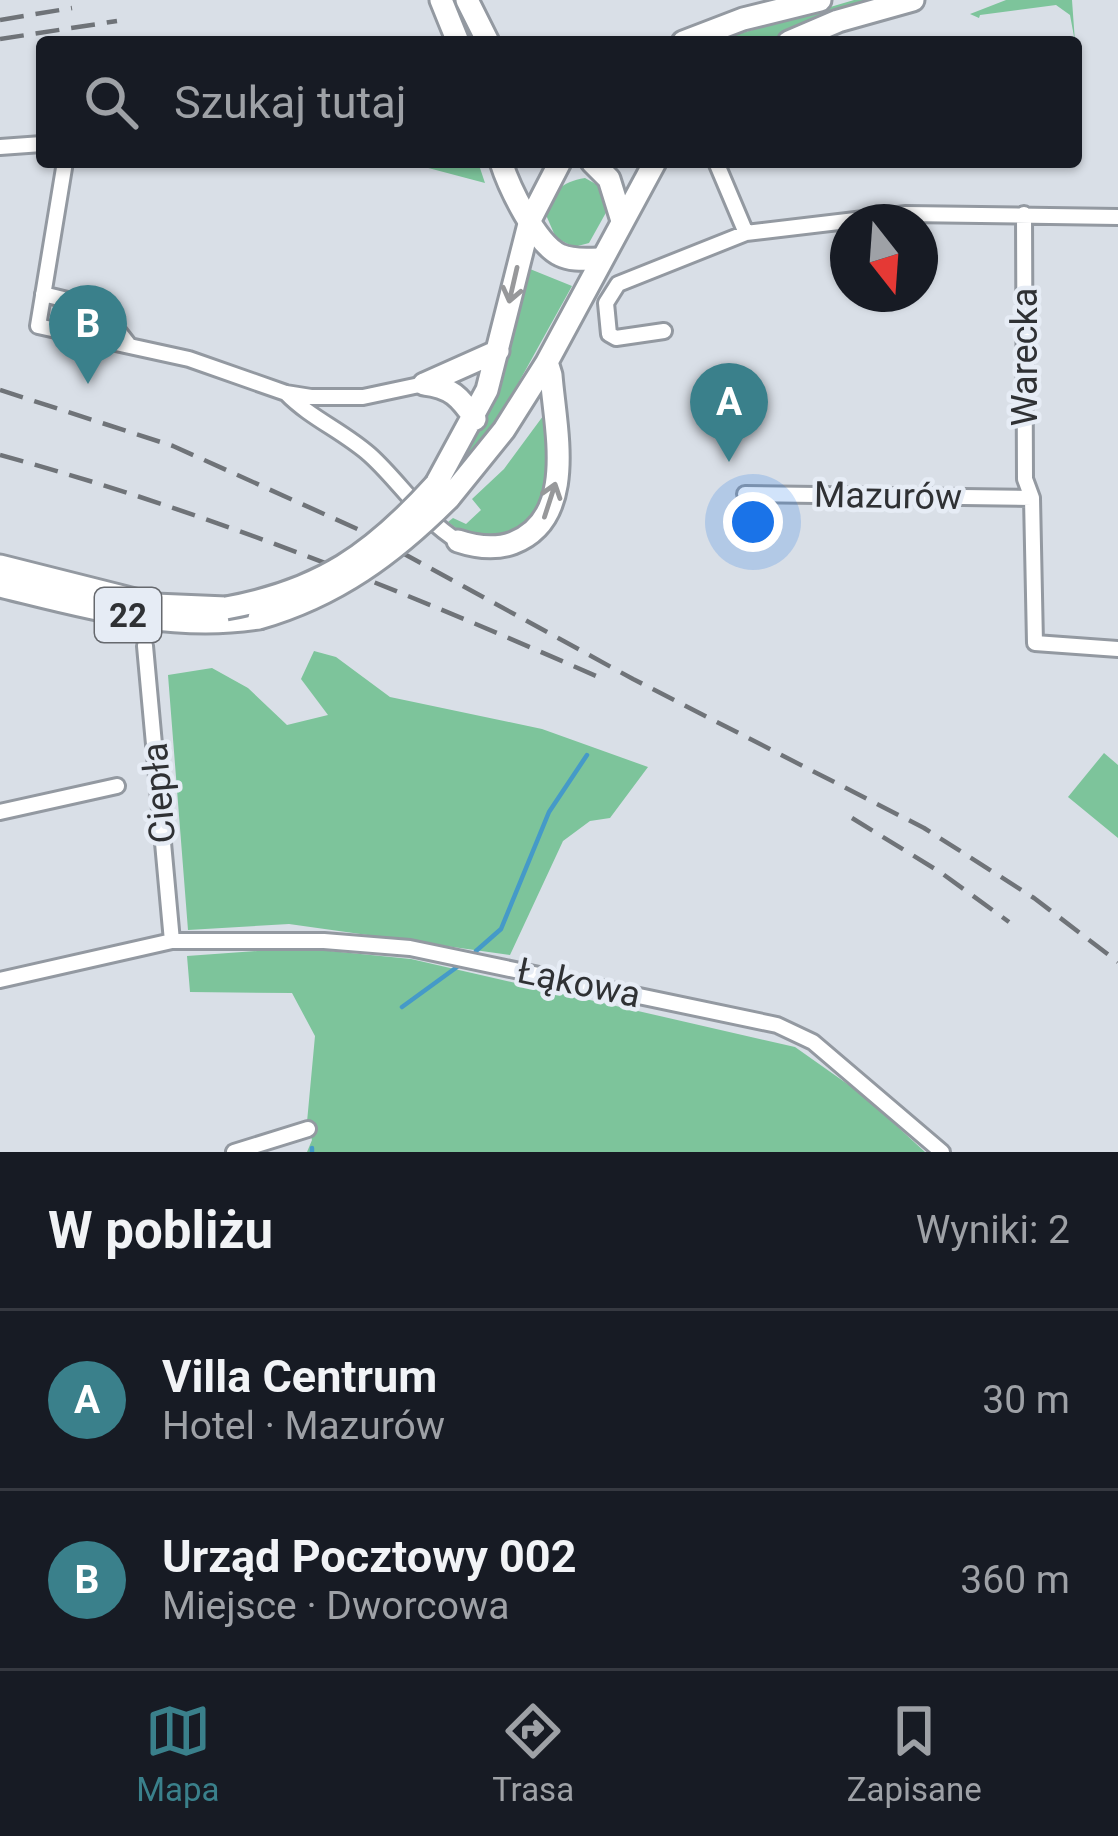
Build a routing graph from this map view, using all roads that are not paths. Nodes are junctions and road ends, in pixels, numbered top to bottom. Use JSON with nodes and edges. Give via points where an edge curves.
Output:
{"nodes":[{"id":1,"x":441,"y":0,"type":"edge"},
{"id":2,"x":467,"y":0,"type":"edge"},
{"id":3,"x":820,"y":0,"type":"edge"},
{"id":4,"x":914,"y":0,"type":"edge"},
{"id":5,"x":456,"y":36,"type":"edge"},
{"id":6,"x":485,"y":36,"type":"edge"},
{"id":7,"x":699,"y":36,"type":"edge"},
{"id":8,"x":803,"y":36,"type":"edge"},
{"id":9,"x":36,"y":144,"type":"edge"},
{"id":10,"x":0,"y":147,"type":"edge"},
{"id":11,"x":64,"y":168,"type":"edge"},
{"id":12,"x":503,"y":168,"type":"edge"},
{"id":13,"x":557,"y":168,"type":"edge"},
{"id":14,"x":598,"y":168,"type":"edge"},
{"id":15,"x":652,"y":168,"type":"edge"},
{"id":16,"x":719,"y":168,"type":"edge"},
{"id":17,"x":1024,"y":214,"type":"junction"},
{"id":18,"x":1118,"y":217,"type":"edge"},
{"id":19,"x":530,"y":220,"type":"junction"},
{"id":20,"x":622,"y":221,"type":"junction"},
{"id":21,"x":746,"y":233,"type":"junction"},
{"id":22,"x":600,"y":259,"type":"junction"},
{"id":23,"x":43,"y":294,"type":"junction"},
{"id":24,"x":664,"y":331,"type":"dead end"},
{"id":25,"x":129,"y":345,"type":"junction"},
{"id":26,"x":498,"y":351,"type":"junction"},
{"id":27,"x":547,"y":362,"type":"junction"},
{"id":28,"x":424,"y":384,"type":"junction"},
{"id":29,"x":286,"y":393,"type":"junction"},
{"id":30,"x":475,"y":419,"type":"junction"},
{"id":31,"x":443,"y":491,"type":"junction"},
{"id":32,"x":745,"y":494,"type":"dead end"},
{"id":33,"x":1032,"y":498,"type":"junction"},
{"id":34,"x":458,"y":541,"type":"joint"},
{"id":35,"x":0,"y":566,"type":"edge"},
{"id":36,"x":0,"y":586,"type":"edge"},
{"id":37,"x":145,"y":646,"type":"dead end"},
{"id":38,"x":1118,"y":649,"type":"edge"},
{"id":39,"x":117,"y":786,"type":"dead end"},
{"id":40,"x":0,"y":812,"type":"edge"},
{"id":41,"x":172,"y":941,"type":"junction"},
{"id":42,"x":0,"y":980,"type":"edge"},
{"id":43,"x":308,"y":1129,"type":"dead end"},
{"id":44,"x":234,"y":1152,"type":"edge"},
{"id":45,"x":942,"y":1152,"type":"edge"}],
"edges":[{"from":1,"to":5,"type":"main road"},
{"from":2,"to":6,"type":"main road"},
{"from":3,"to":7,"type":"main road"},
{"from":4,"to":8,"type":"main road"},
{"from":9,"to":10,"type":"street"},
{"from":11,"to":23,"type":"street"},
{"from":12,"to":19,"type":"main road"},
{"from":13,"to":19,"type":"main road","number":"22"},
{"from":14,"to":20,"type":"main road"},
{"from":15,"to":20,"type":"main road","number":"22"},
{"from":16,"to":21,"type":"street"},
{"from":17,"to":18,"type":"street"},
{"from":17,"to":21,"type":"street","via":[[881,216]]},
{"from":17,"to":33,"type":"street","name":"Warecka","via":[[1025,479]]},
{"from":19,"to":22,"type":"main road","via":[[559,255]]},
{"from":19,"to":26,"type":"main road","number":"22","one_way":true},
{"from":20,"to":22,"type":"main road","number":"22"},
{"from":21,"to":24,"type":"street","via":[[628,278],[609,295],[609,334]]},
{"from":22,"to":27,"type":"main road","number":"22"},
{"from":23,"to":25,"type":"street","via":[[100,308]]},
{"from":23,"to":25,"type":"street","via":[[38,326]]},
{"from":25,"to":29,"type":"street"},
{"from":26,"to":28,"type":"main road"},
{"from":26,"to":30,"type":"main road","number":"22"},
{"from":27,"to":31,"type":"main road","number":"22","via":[[504,430]]},
{"from":34,"to":27,"type":"main road","one_way":true,"via":[[519,541],[553,505]]},
{"from":28,"to":29,"type":"street","via":[[347,398]]},
{"from":28,"to":30,"type":"main road","via":[[459,396]]},
{"from":29,"to":34,"type":"street","via":[[370,455]]},
{"from":30,"to":31,"type":"main road","number":"22"},
{"from":31,"to":35,"type":"main road","number":"22","bridge":true,"via":[[349,564],[288,594],[226,608],[155,605]]},
{"from":31,"to":36,"type":"main road","number":"22","bridge":true,"via":[[365,571],[259,618],[160,622]]},
{"from":32,"to":33,"type":"street","name":"Mazurów"},
{"from":33,"to":38,"type":"street","name":"Warecka","via":[[1035,643]]},
{"from":37,"to":41,"type":"street","name":"Ciepła"},
{"from":39,"to":40,"type":"street"},
{"from":41,"to":42,"type":"street","name":"Łąkowa"},
{"from":41,"to":45,"type":"street","name":"Łąkowa","via":[[410,947],[760,1020],[813,1042]]},
{"from":43,"to":44,"type":"street"}]}
